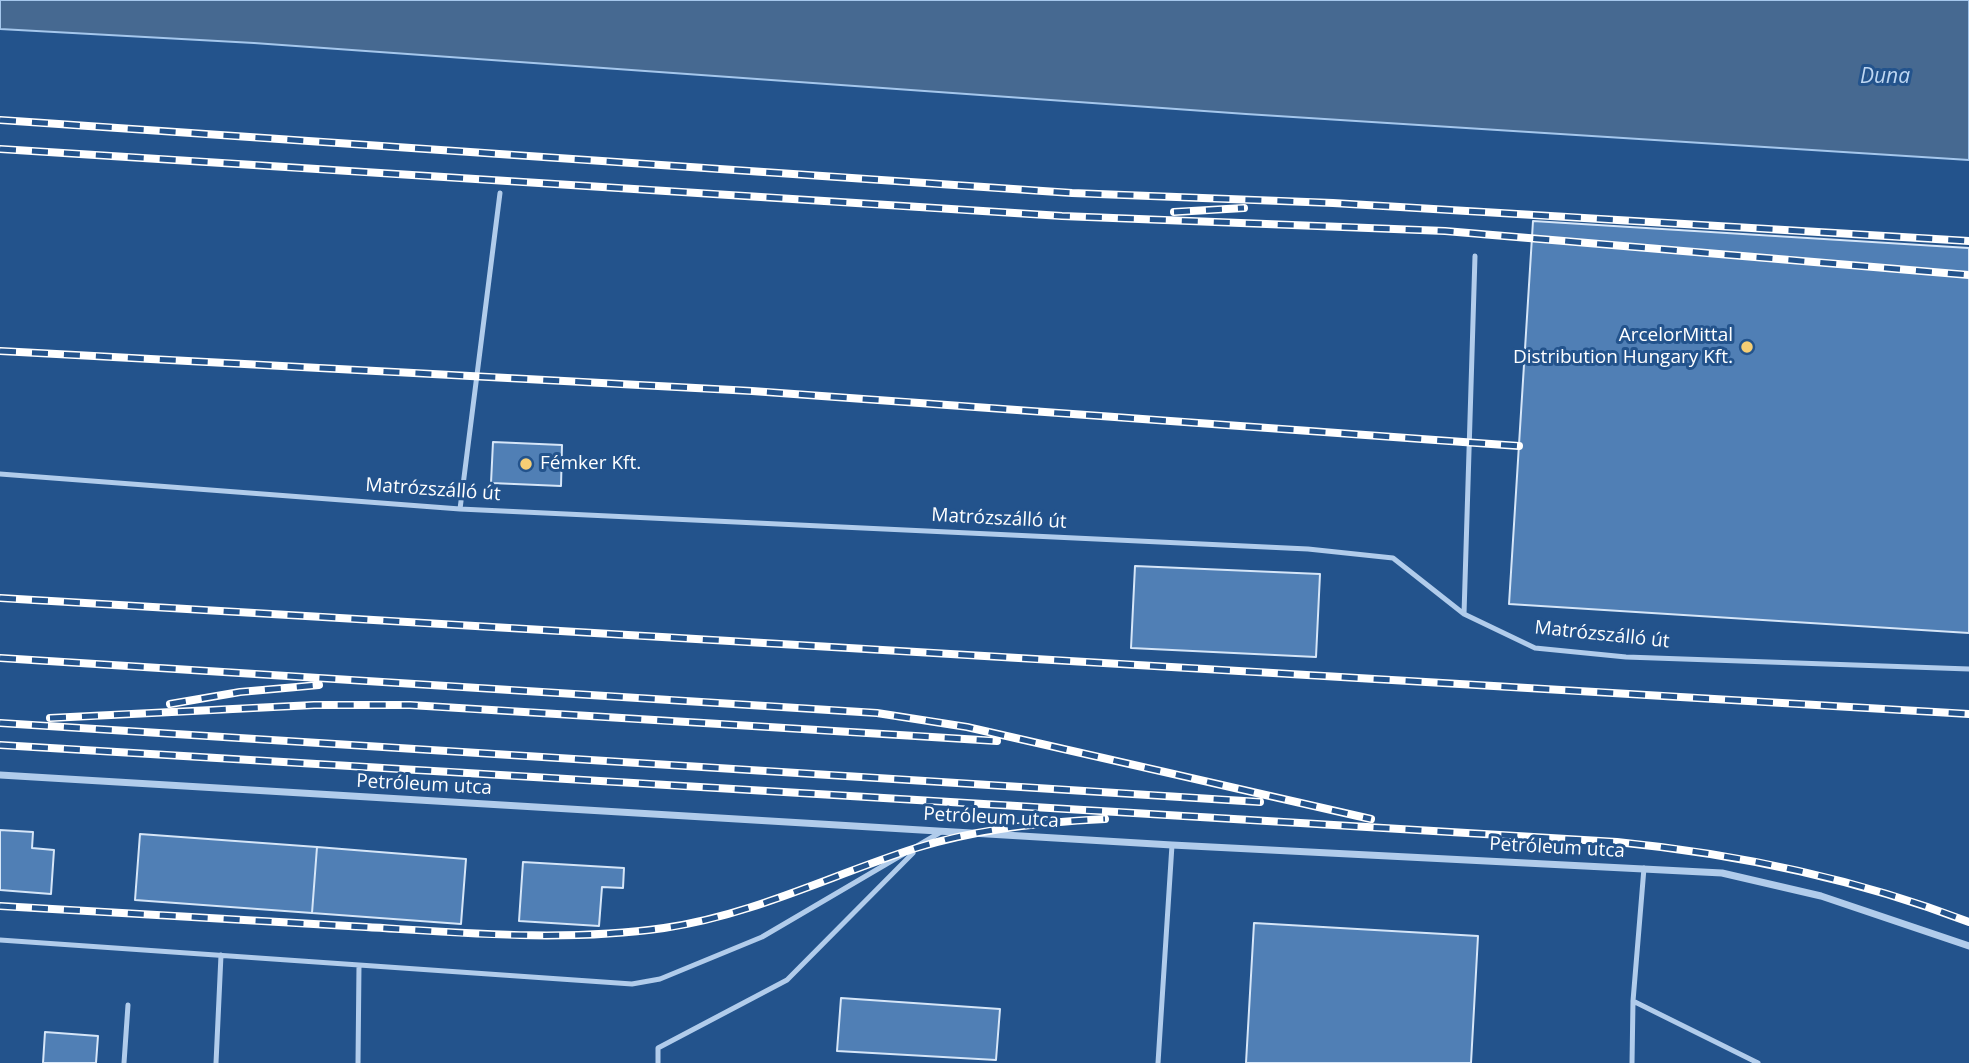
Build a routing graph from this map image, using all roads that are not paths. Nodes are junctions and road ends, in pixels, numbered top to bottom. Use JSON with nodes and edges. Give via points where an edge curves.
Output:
{"nodes":[{"id":1,"x":500,"y":193,"type":"dead end"},
{"id":2,"x":1475,"y":257,"type":"dead end"},
{"id":3,"x":0,"y":474,"type":"edge"},
{"id":4,"x":460,"y":509,"type":"junction"},
{"id":5,"x":1464,"y":614,"type":"junction"},
{"id":6,"x":1969,"y":669,"type":"edge"},
{"id":7,"x":0,"y":775,"type":"edge"},
{"id":8,"x":942,"y":831,"type":"junction"},
{"id":9,"x":1172,"y":845,"type":"junction"},
{"id":10,"x":920,"y":847,"type":"junction"},
{"id":11,"x":1644,"y":868,"type":"junction"},
{"id":12,"x":0,"y":940,"type":"edge"},
{"id":13,"x":1969,"y":946,"type":"edge"},
{"id":14,"x":221,"y":955,"type":"junction"},
{"id":15,"x":359,"y":965,"type":"junction"},
{"id":16,"x":1633,"y":1001,"type":"junction"},
{"id":17,"x":128,"y":1006,"type":"dead end"},
{"id":18,"x":124,"y":1063,"type":"edge"},
{"id":19,"x":216,"y":1063,"type":"edge"},
{"id":20,"x":358,"y":1063,"type":"edge"},
{"id":21,"x":658,"y":1063,"type":"edge"},
{"id":22,"x":1158,"y":1063,"type":"edge"},
{"id":23,"x":1632,"y":1063,"type":"edge"},
{"id":24,"x":1758,"y":1063,"type":"edge"}],
"edges":[{"from":1,"to":4,"type":"lane"},
{"from":2,"to":5,"type":"lane"},
{"from":3,"to":4,"type":"lane","name":"Matrózszálló út"},
{"from":4,"to":5,"type":"lane","name":"Matrózszálló út","via":[[1368,555],[1393,558]]},
{"from":5,"to":6,"type":"lane","name":"Matrózszálló út","via":[[1535,648],[1626,657]]},
{"from":7,"to":8,"type":"street","name":"Petróleum utca"},
{"from":8,"to":9,"type":"street","name":"Petróleum utca"},
{"from":8,"to":10,"type":"lane"},
{"from":9,"to":11,"type":"street","name":"Petróleum utca"},
{"from":9,"to":22,"type":"lane"},
{"from":10,"to":15,"type":"lane","via":[[762,937],[660,979],[632,984]]},
{"from":10,"to":21,"type":"lane","via":[[787,980],[658,1048]]},
{"from":11,"to":13,"type":"street","name":"Petróleum utca","via":[[1722,873],[1821,896]]},
{"from":11,"to":16,"type":"lane"},
{"from":12,"to":14,"type":"lane"},
{"from":14,"to":15,"type":"lane"},
{"from":14,"to":19,"type":"lane"},
{"from":15,"to":20,"type":"lane"},
{"from":16,"to":23,"type":"lane"},
{"from":16,"to":24,"type":"lane"},
{"from":17,"to":18,"type":"lane"}]}
